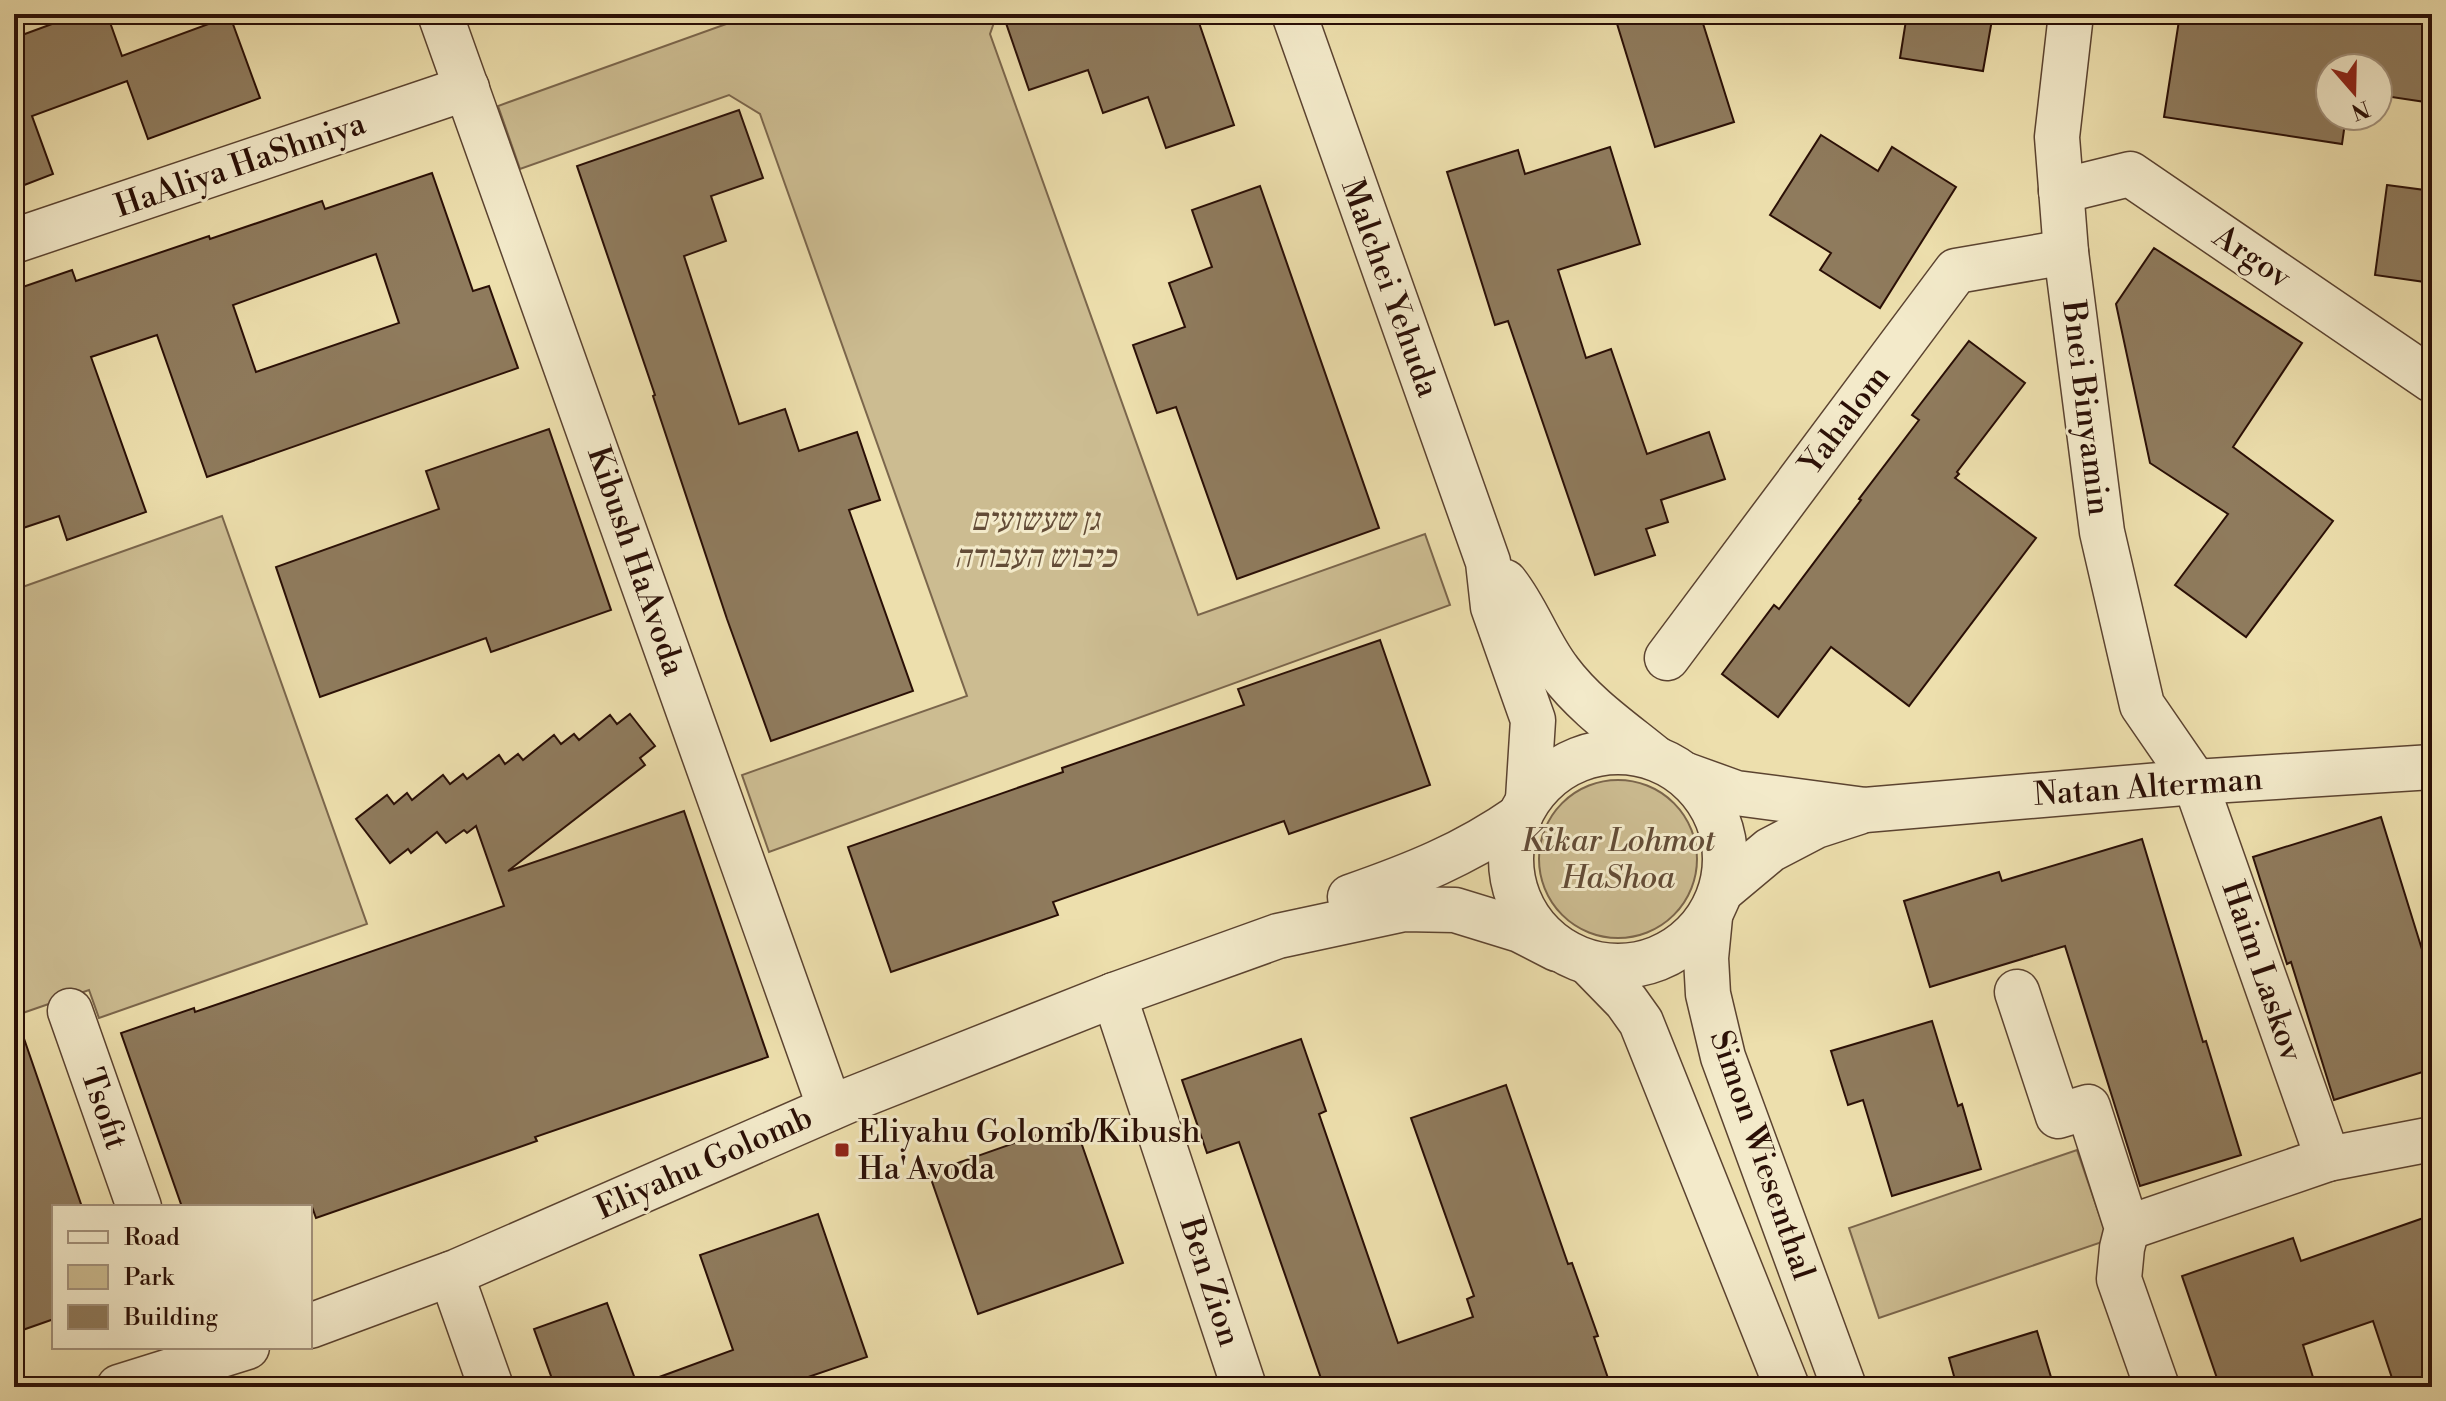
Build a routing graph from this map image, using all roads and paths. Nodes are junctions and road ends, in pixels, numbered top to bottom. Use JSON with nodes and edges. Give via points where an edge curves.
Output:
{"nodes":[{"id":1,"x":440,"y":14,"type":"edge"},
{"id":2,"x":1294,"y":14,"type":"edge"},
{"id":3,"x":2071,"y":14,"type":"edge"},
{"id":4,"x":467,"y":88,"type":"junction"},
{"id":5,"x":2061,"y":191,"type":"junction"},
{"id":6,"x":14,"y":241,"type":"edge"},
{"id":7,"x":2066,"y":252,"type":"junction"},
{"id":8,"x":2432,"y":380,"type":"edge"},
{"id":9,"x":1488,"y":562,"type":"junction"},
{"id":10,"x":1667,"y":658,"type":"dead end"},
{"id":11,"x":1671,"y":766,"type":"junction"},
{"id":12,"x":2432,"y":767,"type":"edge"},
{"id":13,"x":2195,"y":782,"type":"junction"},
{"id":14,"x":1524,"y":808,"type":"junction"},
{"id":15,"x":1865,"y":810,"type":"junction"},
{"id":16,"x":1715,"y":904,"type":"junction"},
{"id":17,"x":1278,"y":936,"type":"junction"},
{"id":18,"x":1573,"y":956,"type":"junction"},
{"id":19,"x":2017,"y":992,"type":"dead end"},
{"id":20,"x":1114,"y":995,"type":"junction"},
{"id":21,"x":70,"y":1011,"type":"dead end"},
{"id":22,"x":830,"y":1108,"type":"junction"},
{"id":23,"x":2432,"y":1139,"type":"edge"},
{"id":24,"x":2328,"y":1159,"type":"junction"},
{"id":25,"x":138,"y":1205,"type":"edge"},
{"id":26,"x":2127,"y":1228,"type":"junction"},
{"id":27,"x":451,"y":1274,"type":"junction"},
{"id":28,"x":312,"y":1325,"type":"edge"},
{"id":29,"x":233,"y":1349,"type":"edge"},
{"id":30,"x":191,"y":1355,"type":"edge"},
{"id":31,"x":119,"y":1387,"type":"edge"},
{"id":32,"x":491,"y":1387,"type":"edge"},
{"id":33,"x":1244,"y":1387,"type":"edge"},
{"id":34,"x":1787,"y":1387,"type":"edge"},
{"id":35,"x":1844,"y":1387,"type":"edge"},
{"id":36,"x":2157,"y":1387,"type":"edge"}],
"edges":[{"from":1,"to":4,"type":"street","name":"Kibush HaAvoda"},
{"from":2,"to":9,"type":"street","name":"Malchei Yehuda"},
{"from":3,"to":5,"type":"street","name":"Bnei Binyamin","via":[[2057,137]]},
{"from":4,"to":6,"type":"street","name":"HaAliya HaShniya"},
{"from":4,"to":22,"type":"street","name":"Kibush HaAvoda"},
{"from":5,"to":7,"type":"street","name":"Bnei Binyamin"},
{"from":5,"to":8,"type":"street","name":"Argov","via":[[2130,174]]},
{"from":7,"to":10,"type":"street","name":"Yahalom","via":[[1956,271]]},
{"from":7,"to":13,"type":"street","name":"Bnei Binyamin","via":[[2102,532],[2142,705]]},
{"from":9,"to":11,"type":"street","name":"Malchei Yehuda","via":[[1515,595],[1559,671],[1586,701]]},
{"from":9,"to":14,"type":"street","name":"Malchei Yehuda","via":[[1493,607],[1533,720]]},
{"from":11,"to":14,"type":"street","via":[[1631,752],[1580,758],[1551,775]]},
{"from":11,"to":15,"type":"street","name":"Natan Alterman","via":[[1736,793]]},
{"from":11,"to":16,"type":"street","via":[[1709,801],[1723,834],[1726,862]]},
{"from":12,"to":13,"type":"street","name":"Natan Alterman"},
{"from":13,"to":15,"type":"street","name":"Natan Alterman"},
{"from":13,"to":24,"type":"street","name":"Haim Laskov"},
{"from":14,"to":17,"type":"street","name":"Eliyahu Golomb","via":[[1484,841],[1412,876],[1317,909]]},
{"from":14,"to":18,"type":"street","via":[[1513,830],[1510,863],[1516,897],[1532,926]]},
{"from":15,"to":16,"type":"street","name":"Natan Alterman","via":[[1816,826],[1770,850]]},
{"from":16,"to":18,"type":"street","via":[[1691,939],[1659,959],[1623,967]]},
{"from":16,"to":35,"type":"street","name":"Simon Wiesenthal","via":[[1706,958],[1708,994],[1723,1057]]},
{"from":17,"to":18,"type":"street","name":"Eliyahu Golomb","via":[[1404,909],[1455,910],[1520,930]]},
{"from":17,"to":20,"type":"street","name":"Eliyahu Golomb"},
{"from":18,"to":34,"type":"street","name":"Simon Wiesenthal","via":[[1626,1001],[1641,1022]]},
{"from":19,"to":26,"type":"street","via":[[2058,1116],[2088,1107]]},
{"from":20,"to":22,"type":"street","name":"Eliyahu Golomb"},
{"from":20,"to":33,"type":"street","name":"Ben Zion"},
{"from":21,"to":25,"type":"street","name":"Tsofit"},
{"from":22,"to":27,"type":"street","name":"Eliyahu Golomb"},
{"from":23,"to":24,"type":"street"},
{"from":24,"to":26,"type":"street"},
{"from":26,"to":36,"type":"street","via":[[2119,1279]]},
{"from":27,"to":28,"type":"street","name":"Eliyahu Golomb"},
{"from":27,"to":32,"type":"street"},
{"from":29,"to":30,"type":"street"},
{"from":30,"to":31,"type":"street"}]}
